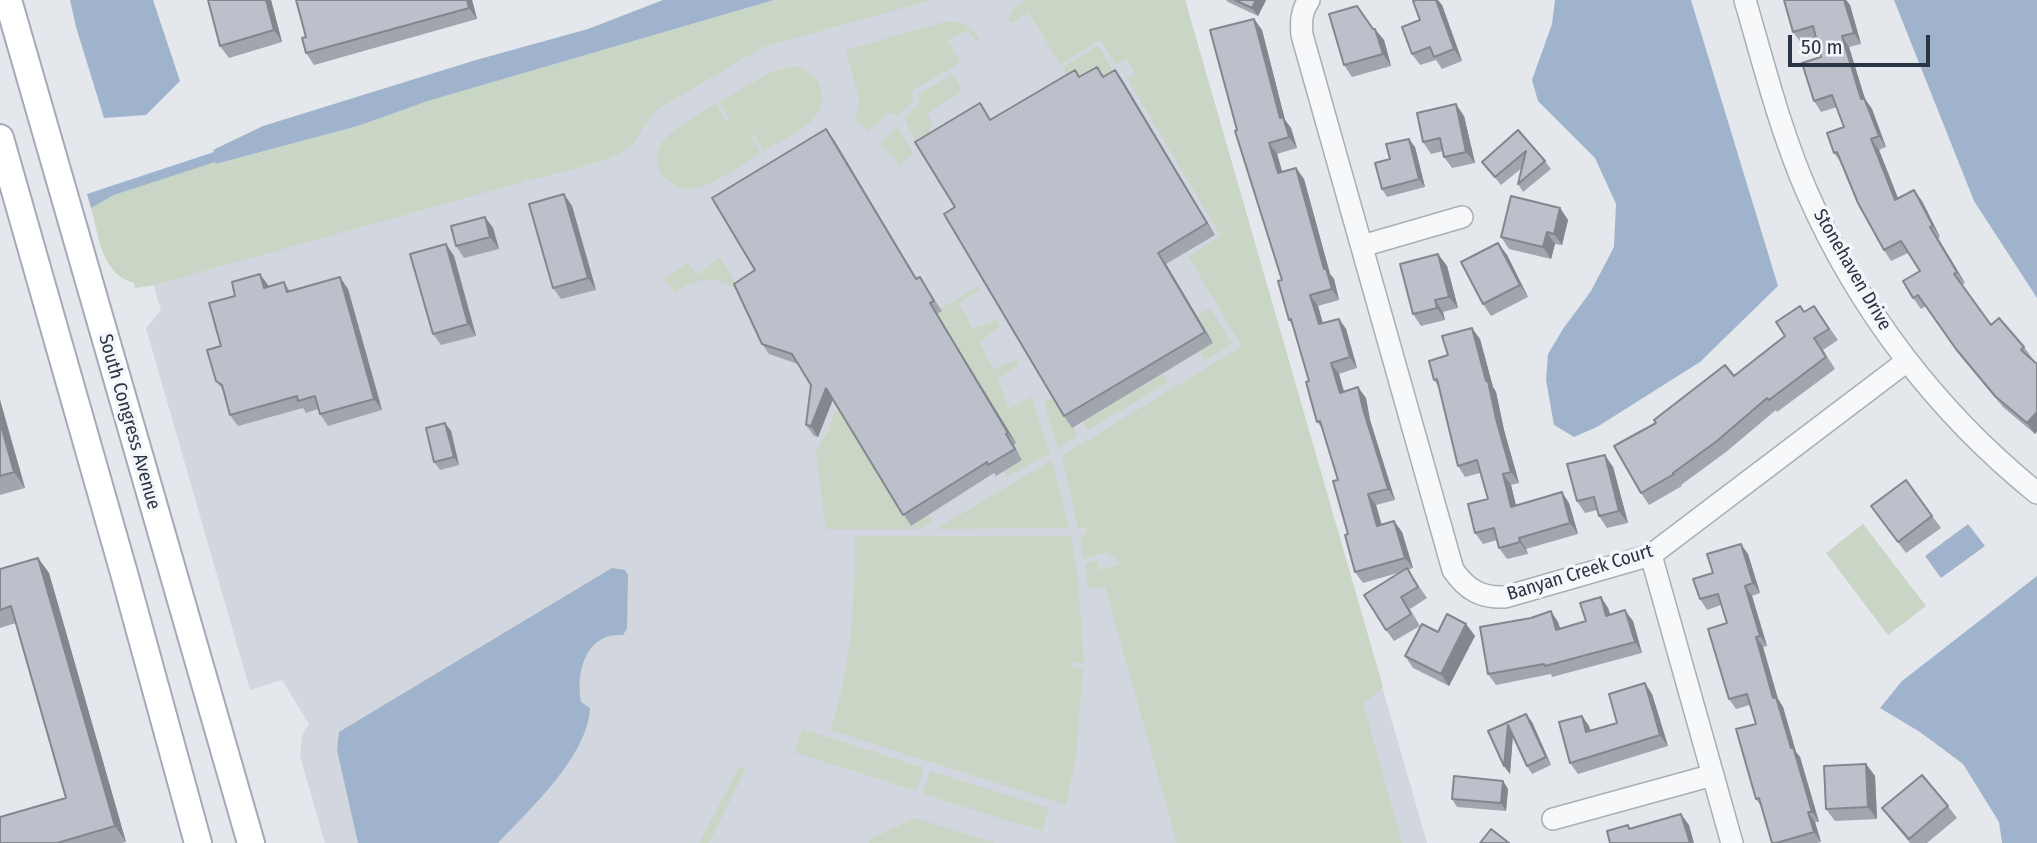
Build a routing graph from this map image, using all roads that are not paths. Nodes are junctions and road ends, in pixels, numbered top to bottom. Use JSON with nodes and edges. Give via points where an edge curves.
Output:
{"nodes":[{"id":1,"x":8,"y":0,"type":"edge"},
{"id":2,"x":1309,"y":0,"type":"edge"},
{"id":3,"x":1745,"y":0,"type":"edge"},
{"id":4,"x":0,"y":138,"type":"edge"},
{"id":5,"x":1462,"y":217,"type":"dead end"},
{"id":6,"x":1363,"y":246,"type":"junction"},
{"id":7,"x":1907,"y":361,"type":"junction"},
{"id":8,"x":2037,"y":493,"type":"edge"},
{"id":9,"x":1651,"y":555,"type":"junction"},
{"id":10,"x":1713,"y":775,"type":"junction"},
{"id":11,"x":1553,"y":819,"type":"dead end"},
{"id":12,"x":198,"y":843,"type":"edge"},
{"id":13,"x":251,"y":843,"type":"edge"},
{"id":14,"x":1731,"y":843,"type":"edge"}],
"edges":[{"from":1,"to":13,"type":"main road","name":"South Congress Avenue"},
{"from":2,"to":6,"type":"street","name":"Banyan Creek Court","via":[[1301,21],[1302,35]]},
{"from":3,"to":7,"type":"street","name":"Stonehaven Drive","via":[[1772,94],[1808,193],[1872,312]]},
{"from":4,"to":12,"type":"main road"},
{"from":5,"to":6,"type":"street"},
{"from":6,"to":9,"type":"street","name":"Banyan Creek Court","via":[[1453,570],[1462,583],[1476,593],[1505,597]]},
{"from":7,"to":8,"type":"street","name":"Stonehaven Drive","via":[[1977,440]]},
{"from":7,"to":9,"type":"street","name":"Banyan Creek Court"},
{"from":9,"to":10,"type":"street"},
{"from":10,"to":11,"type":"street"},
{"from":10,"to":14,"type":"street"}]}
